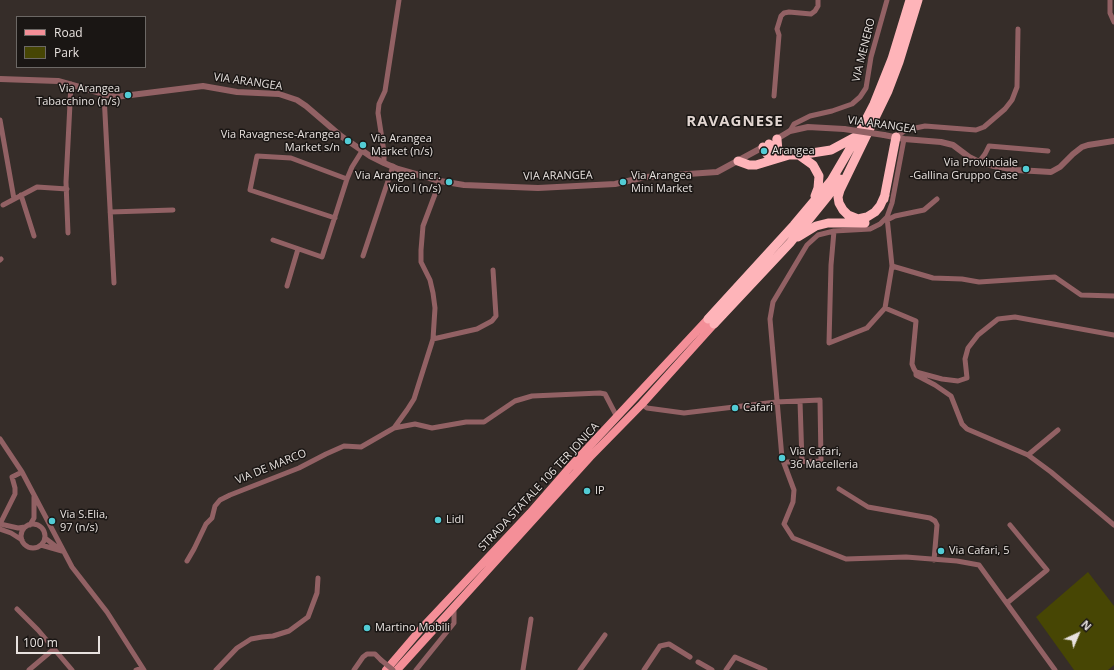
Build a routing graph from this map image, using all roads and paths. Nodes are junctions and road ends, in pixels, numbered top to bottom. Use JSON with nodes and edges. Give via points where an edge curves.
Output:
{"nodes":[{"id":1,"x":399,"y":0,"type":"edge"},
{"id":2,"x":818,"y":0,"type":"edge"},
{"id":3,"x":888,"y":0,"type":"edge"},
{"id":4,"x":910,"y":0,"type":"edge"},
{"id":5,"x":918,"y":0,"type":"edge"},
{"id":6,"x":1110,"y":0,"type":"edge"},
{"id":7,"x":1114,"y":22,"type":"edge"},
{"id":8,"x":1018,"y":29,"type":"dead end"},
{"id":9,"x":0,"y":80,"type":"edge"},
{"id":10,"x":71,"y":84,"type":"junction"},
{"id":11,"x":104,"y":95,"type":"junction"},
{"id":12,"x":774,"y":96,"type":"dead end"},
{"id":13,"x":0,"y":120,"type":"edge"},
{"id":14,"x":790,"y":131,"type":"junction"},
{"id":15,"x":858,"y":136,"type":"junction"},
{"id":16,"x":900,"y":138,"type":"junction"},
{"id":17,"x":1114,"y":142,"type":"edge"},
{"id":18,"x":770,"y":144,"type":"junction"},
{"id":19,"x":362,"y":151,"type":"junction"},
{"id":20,"x":1048,"y":151,"type":"dead end"},
{"id":21,"x":799,"y":154,"type":"junction"},
{"id":22,"x":776,"y":155,"type":"junction"},
{"id":23,"x":854,"y":160,"type":"junction"},
{"id":24,"x":738,"y":162,"type":"junction"},
{"id":25,"x":979,"y":162,"type":"junction"},
{"id":26,"x":384,"y":163,"type":"junction"},
{"id":27,"x":393,"y":166,"type":"junction"},
{"id":28,"x":348,"y":179,"type":"junction"},
{"id":29,"x":440,"y":181,"type":"junction"},
{"id":30,"x":66,"y":189,"type":"junction"},
{"id":31,"x":885,"y":195,"type":"junction"},
{"id":32,"x":21,"y":196,"type":"junction"},
{"id":33,"x":14,"y":199,"type":"junction"},
{"id":34,"x":937,"y":199,"type":"dead end"},
{"id":35,"x":2,"y":205,"type":"dead end"},
{"id":36,"x":809,"y":208,"type":"junction"},
{"id":37,"x":173,"y":210,"type":"dead end"},
{"id":38,"x":110,"y":212,"type":"junction"},
{"id":39,"x":335,"y":218,"type":"junction"},
{"id":40,"x":887,"y":218,"type":"junction"},
{"id":41,"x":834,"y":231,"type":"junction"},
{"id":42,"x":68,"y":233,"type":"dead end"},
{"id":43,"x":34,"y":236,"type":"dead end"},
{"id":44,"x":273,"y":240,"type":"dead end"},
{"id":45,"x":790,"y":243,"type":"junction"},
{"id":46,"x":298,"y":249,"type":"junction"},
{"id":47,"x":363,"y":256,"type":"dead end"},
{"id":48,"x":892,"y":266,"type":"junction"},
{"id":49,"x":493,"y":270,"type":"dead end"},
{"id":50,"x":114,"y":283,"type":"dead end"},
{"id":51,"x":287,"y":286,"type":"dead end"},
{"id":52,"x":1114,"y":296,"type":"edge"},
{"id":53,"x":885,"y":308,"type":"junction"},
{"id":54,"x":711,"y":322,"type":"junction"},
{"id":55,"x":1114,"y":335,"type":"edge"},
{"id":56,"x":433,"y":339,"type":"junction"},
{"id":57,"x":916,"y":372,"type":"junction"},
{"id":58,"x":800,"y":401,"type":"junction"},
{"id":59,"x":776,"y":402,"type":"junction"},
{"id":60,"x":642,"y":404,"type":"junction"},
{"id":61,"x":617,"y":417,"type":"junction"},
{"id":62,"x":394,"y":428,"type":"junction"},
{"id":63,"x":1058,"y":430,"type":"dead end"},
{"id":64,"x":0,"y":439,"type":"edge"},
{"id":65,"x":1028,"y":455,"type":"junction"},
{"id":66,"x":784,"y":462,"type":"junction"},
{"id":67,"x":802,"y":462,"type":"junction"},
{"id":68,"x":22,"y":472,"type":"junction"},
{"id":69,"x":839,"y":489,"type":"dead end"},
{"id":70,"x":34,"y":496,"type":"junction"},
{"id":71,"x":34,"y":518,"type":"junction"},
{"id":72,"x":0,"y":524,"type":"edge"},
{"id":73,"x":37,"y":525,"type":"junction"},
{"id":74,"x":1010,"y":525,"type":"dead end"},
{"id":75,"x":1114,"y":525,"type":"edge"},
{"id":76,"x":28,"y":526,"type":"junction"},
{"id":77,"x":0,"y":529,"type":"edge"},
{"id":78,"x":45,"y":538,"type":"junction"},
{"id":79,"x":22,"y":540,"type":"junction"},
{"id":80,"x":41,"y":545,"type":"junction"},
{"id":81,"x":62,"y":551,"type":"junction"},
{"id":82,"x":934,"y":560,"type":"junction"},
{"id":83,"x":187,"y":561,"type":"dead end"},
{"id":84,"x":318,"y":578,"type":"dead end"},
{"id":85,"x":1007,"y":603,"type":"junction"},
{"id":86,"x":454,"y":608,"type":"junction"},
{"id":87,"x":17,"y":609,"type":"dead end"},
{"id":88,"x":531,"y":619,"type":"dead end"},
{"id":89,"x":605,"y":635,"type":"dead end"},
{"id":90,"x":55,"y":648,"type":"junction"},
{"id":91,"x":690,"y":657,"type":"dead end"},
{"id":92,"x":698,"y":662,"type":"dead end"},
{"id":93,"x":143,"y":669,"type":"edge"},
{"id":94,"x":29,"y":670,"type":"edge"},
{"id":95,"x":72,"y":670,"type":"edge"},
{"id":96,"x":136,"y":670,"type":"edge"},
{"id":97,"x":216,"y":670,"type":"edge"},
{"id":98,"x":354,"y":670,"type":"edge"},
{"id":99,"x":386,"y":670,"type":"edge"},
{"id":100,"x":393,"y":670,"type":"edge"},
{"id":101,"x":397,"y":670,"type":"edge"},
{"id":102,"x":416,"y":670,"type":"edge"},
{"id":103,"x":523,"y":670,"type":"edge"},
{"id":104,"x":580,"y":670,"type":"edge"},
{"id":105,"x":644,"y":670,"type":"edge"},
{"id":106,"x":712,"y":670,"type":"edge"},
{"id":107,"x":726,"y":670,"type":"edge"},
{"id":108,"x":765,"y":670,"type":"edge"},
{"id":109,"x":1055,"y":670,"type":"edge"}],
"edges":[{"from":1,"to":26,"type":"street","via":[[385,90],[378,112]]},
{"from":2,"to":12,"type":"street","via":[[818,6],[811,14],[789,12],[781,16],[777,29],[779,34]]},
{"from":3,"to":14,"type":"street","name":"VIA MENERO","via":[[871,58],[866,88],[860,97],[852,104],[810,116],[794,124]]},
{"from":4,"to":15,"type":"highway","via":[[883,84]]},
{"from":5,"to":23,"type":"highway","via":[[888,91]]},
{"from":6,"to":7,"type":"street","via":[[1110,13]]},
{"from":8,"to":16,"type":"street","via":[[1017,87],[1005,109],[976,130],[925,126],[906,130]]},
{"from":9,"to":10,"type":"street","name":"VIA ARANGEA","via":[[58,81]]},
{"from":10,"to":11,"type":"street","name":"VIA ARANGEA"},
{"from":10,"to":30,"type":"street"},
{"from":11,"to":19,"type":"street","name":"VIA ARANGEA","via":[[115,97],[203,86],[237,92],[279,94],[306,106]]},
{"from":11,"to":38,"type":"street"},
{"from":13,"to":33,"type":"street"},
{"from":14,"to":16,"type":"street","name":"VIA ARANGEA","bridge":true,"via":[[818,126]]},
{"from":14,"to":18,"type":"street","name":"VIA ARANGEA"},
{"from":15,"to":21,"type":"highway","via":[[831,150]]},
{"from":15,"to":36,"type":"highway","via":[[830,181]]},
{"from":16,"to":25,"type":"street","name":"VIA ARANGEA","via":[[953,145]]},
{"from":16,"to":31,"type":"highway"},
{"from":16,"to":40,"type":"street","via":[[892,203]]},
{"from":17,"to":25,"type":"street","name":"VIA ARANGEA","via":[[1082,147],[1051,172],[1017,170]]},
{"from":18,"to":22,"type":"highway"},
{"from":18,"to":22,"type":"highway","via":[[767,154]]},
{"from":18,"to":24,"type":"street","name":"VIA ARANGEA"},
{"from":19,"to":26,"type":"street","name":"VIA ARANGEA"},
{"from":19,"to":28,"type":"street","via":[[352,166]]},
{"from":20,"to":25,"type":"street","via":[[989,146]]},
{"from":21,"to":22,"type":"highway"},
{"from":21,"to":36,"type":"highway","via":[[813,165],[819,176],[818,188]]},
{"from":22,"to":24,"type":"highway","via":[[756,164]]},
{"from":23,"to":31,"type":"highway","via":[[838,197],[843,210],[858,219],[867,217],[876,212]]},
{"from":23,"to":45,"type":"highway"},
{"from":24,"to":29,"type":"street","name":"VIA ARANGEA","via":[[717,172],[645,177],[614,184],[538,188],[464,185]]},
{"from":26,"to":27,"type":"street","name":"VIA ARANGEA"},
{"from":27,"to":29,"type":"street","name":"VIA ARANGEA"},
{"from":27,"to":47,"type":"street"},
{"from":28,"to":39,"type":"street"},
{"from":28,"to":39,"type":"street","via":[[291,158],[257,156],[250,190]]},
{"from":29,"to":56,"type":"street","via":[[423,226],[421,250],[421,262],[433,293]]},
{"from":30,"to":32,"type":"street","via":[[37,187]]},
{"from":30,"to":42,"type":"street"},
{"from":31,"to":45,"type":"highway","via":[[882,211],[869,222],[828,223],[816,226]]},
{"from":32,"to":33,"type":"street"},
{"from":32,"to":43,"type":"street"},
{"from":33,"to":35,"type":"street"},
{"from":34,"to":40,"type":"street","via":[[924,210]]},
{"from":36,"to":54,"type":"highway"},
{"from":37,"to":38,"type":"street"},
{"from":38,"to":50,"type":"street"},
{"from":39,"to":46,"type":"street","via":[[322,257]]},
{"from":40,"to":41,"type":"street","via":[[870,229]]},
{"from":40,"to":48,"type":"street"},
{"from":41,"to":53,"type":"street","via":[[829,343],[867,328]]},
{"from":41,"to":59,"type":"street","via":[[818,235],[807,245],[773,302],[770,319]]},
{"from":44,"to":46,"type":"street"},
{"from":45,"to":54,"type":"highway"},
{"from":46,"to":51,"type":"street"},
{"from":48,"to":52,"type":"street","via":[[933,278],[979,282],[1055,277],[1081,295]]},
{"from":48,"to":53,"type":"street"},
{"from":49,"to":56,"type":"street","via":[[496,316],[492,321],[477,329]]},
{"from":53,"to":57,"type":"street","via":[[916,320],[912,364]]},
{"from":54,"to":60,"type":"main road","name":"STRADA STATALE 106 TER JONICA"},
{"from":54,"to":61,"type":"main road","name":"STRADA STATALE 106 TER JONICA"},
{"from":55,"to":57,"type":"street","via":[[1015,317],[998,319],[978,335],[968,348],[965,359],[968,378],[950,380]]},
{"from":56,"to":62,"type":"street","via":[[414,399]]},
{"from":57,"to":65,"type":"street","via":[[916,375],[951,396],[962,424],[967,429]]},
{"from":58,"to":59,"type":"street"},
{"from":58,"to":67,"type":"street"},
{"from":58,"to":67,"type":"street","via":[[820,400],[821,461]]},
{"from":59,"to":60,"type":"street","via":[[684,413],[647,408]]},
{"from":59,"to":66,"type":"street"},
{"from":60,"to":86,"type":"main road","name":"STRADA STATALE 106 TER JONICA","via":[[590,457]]},
{"from":61,"to":62,"type":"street","via":[[605,394],[600,392],[532,396],[515,401],[484,422],[455,423],[432,428],[415,424]]},
{"from":61,"to":99,"type":"main road","name":"STRADA STATALE 106 TER JONICA"},
{"from":62,"to":83,"type":"street","name":"VIA DE MARCO","via":[[361,447],[344,446],[299,468],[220,500]]},
{"from":63,"to":65,"type":"street"},
{"from":64,"to":68,"type":"street"},
{"from":65,"to":75,"type":"street"},
{"from":66,"to":67,"type":"street"},
{"from":66,"to":82,"type":"street","via":[[794,490],[793,502],[784,524],[793,538],[846,559],[906,557]]},
{"from":68,"to":70,"type":"street"},
{"from":68,"to":72,"type":"street","via":[[12,477],[16,494]]},
{"from":69,"to":82,"type":"street","via":[[868,507],[935,520],[937,525]]},
{"from":70,"to":71,"type":"street"},
{"from":70,"to":81,"type":"street"},
{"from":71,"to":73,"type":"street"},
{"from":71,"to":76,"type":"street"},
{"from":72,"to":76,"type":"street","via":[[18,528]]},
{"from":73,"to":76,"type":"street"},
{"from":73,"to":78,"type":"street","via":[[43,530]]},
{"from":74,"to":85,"type":"street","via":[[1047,570]]},
{"from":76,"to":79,"type":"street","via":[[21,536]]},
{"from":77,"to":79,"type":"street"},
{"from":78,"to":80,"type":"street"},
{"from":78,"to":81,"type":"street"},
{"from":79,"to":80,"type":"street","via":[[28,547]]},
{"from":80,"to":81,"type":"street"},
{"from":81,"to":93,"type":"street","via":[[107,612]]},
{"from":82,"to":85,"type":"street","via":[[979,565]]},
{"from":84,"to":97,"type":"street","via":[[308,617],[289,631],[251,640],[237,648]]},
{"from":85,"to":109,"type":"street"},
{"from":86,"to":101,"type":"main road","name":"STRADA STATALE 106 TER JONICA"},
{"from":86,"to":102,"type":"street","via":[[454,623]]},
{"from":87,"to":90,"type":"street"},
{"from":88,"to":103,"type":"street"},
{"from":89,"to":104,"type":"street"},
{"from":90,"to":94,"type":"street"},
{"from":90,"to":95,"type":"street"},
{"from":91,"to":105,"type":"street","via":[[669,644],[660,646]]},
{"from":92,"to":106,"type":"street"},
{"from":93,"to":96,"type":"street"},
{"from":98,"to":100,"type":"street","bridge":true,"via":[[367,654],[375,654]]},
{"from":107,"to":108,"type":"street","via":[[735,657]]}]}
